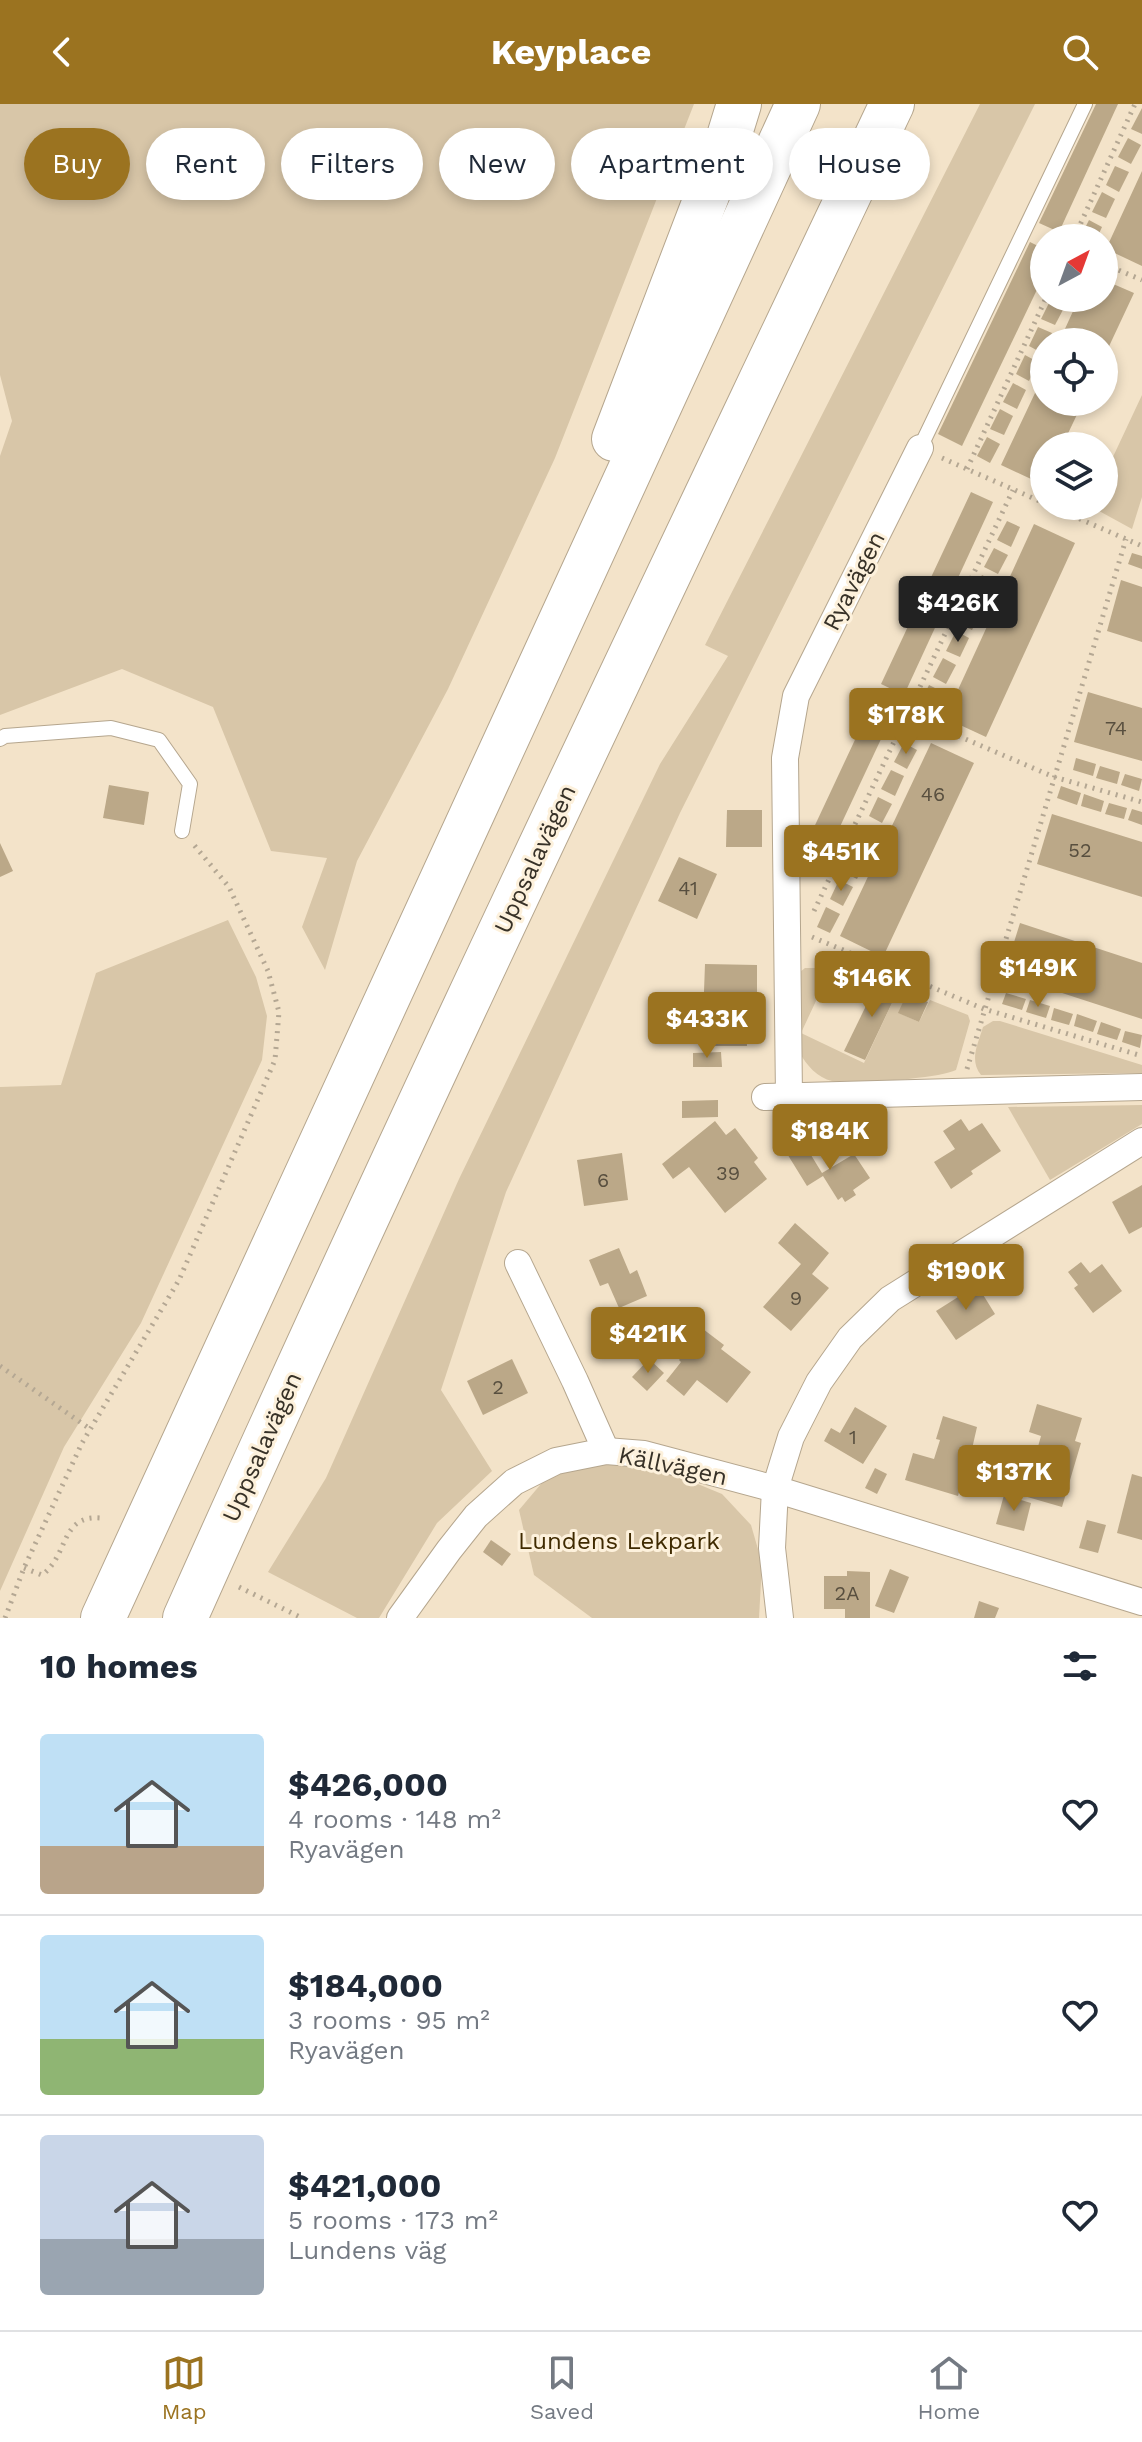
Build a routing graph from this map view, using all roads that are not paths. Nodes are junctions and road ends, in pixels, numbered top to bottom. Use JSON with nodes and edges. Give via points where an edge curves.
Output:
{"nodes":[{"id":1,"x":739,"y":104,"type":"edge"},
{"id":2,"x":798,"y":104,"type":"edge"},
{"id":3,"x":892,"y":104,"type":"edge"},
{"id":4,"x":1085,"y":104,"type":"edge"},
{"id":5,"x":920,"y":448,"type":"joint"},
{"id":6,"x":0,"y":739,"type":"edge"},
{"id":7,"x":469,"y":818,"type":"junction"},
{"id":8,"x":182,"y":831,"type":"road end"},
{"id":9,"x":1142,"y":1087,"type":"edge"},
{"id":10,"x":1142,"y":1141,"type":"edge"},
{"id":11,"x":518,"y":1263,"type":"dead end"},
{"id":12,"x":606,"y":1451,"type":"junction"},
{"id":13,"x":775,"y":1489,"type":"junction"},
{"id":14,"x":1142,"y":1602,"type":"edge"},
{"id":15,"x":103,"y":1618,"type":"edge"},
{"id":16,"x":185,"y":1618,"type":"edge"},
{"id":17,"x":400,"y":1618,"type":"edge"},
{"id":18,"x":780,"y":1618,"type":"edge"}],
"edges":[{"from":1,"to":7,"type":"highway"},
{"from":2,"to":7,"type":"highway"},
{"from":3,"to":16,"type":"highway","name":"Uppsalavägen","via":[[304,1353]]},
{"from":4,"to":5,"type":"lane","name":"Ryavägen"},
{"from":5,"to":9,"type":"street","name":"Ryavägen","via":[[796,696],[785,758],[777,1097]]},
{"from":6,"to":8,"type":"lane","via":[[111,728],[159,740],[190,784]]},
{"from":7,"to":15,"type":"highway"},
{"from":10,"to":13,"type":"street","via":[[890,1299],[850,1338],[819,1382],[791,1437]]},
{"from":11,"to":12,"type":"street"},
{"from":12,"to":13,"type":"street","name":"Källvägen","via":[[644,1454]]},
{"from":12,"to":17,"type":"street","name":"Källvägen","via":[[556,1461],[514,1482],[476,1516]]},
{"from":13,"to":14,"type":"street","name":"Källvägen"},
{"from":13,"to":18,"type":"street","via":[[772,1548]]}]}
